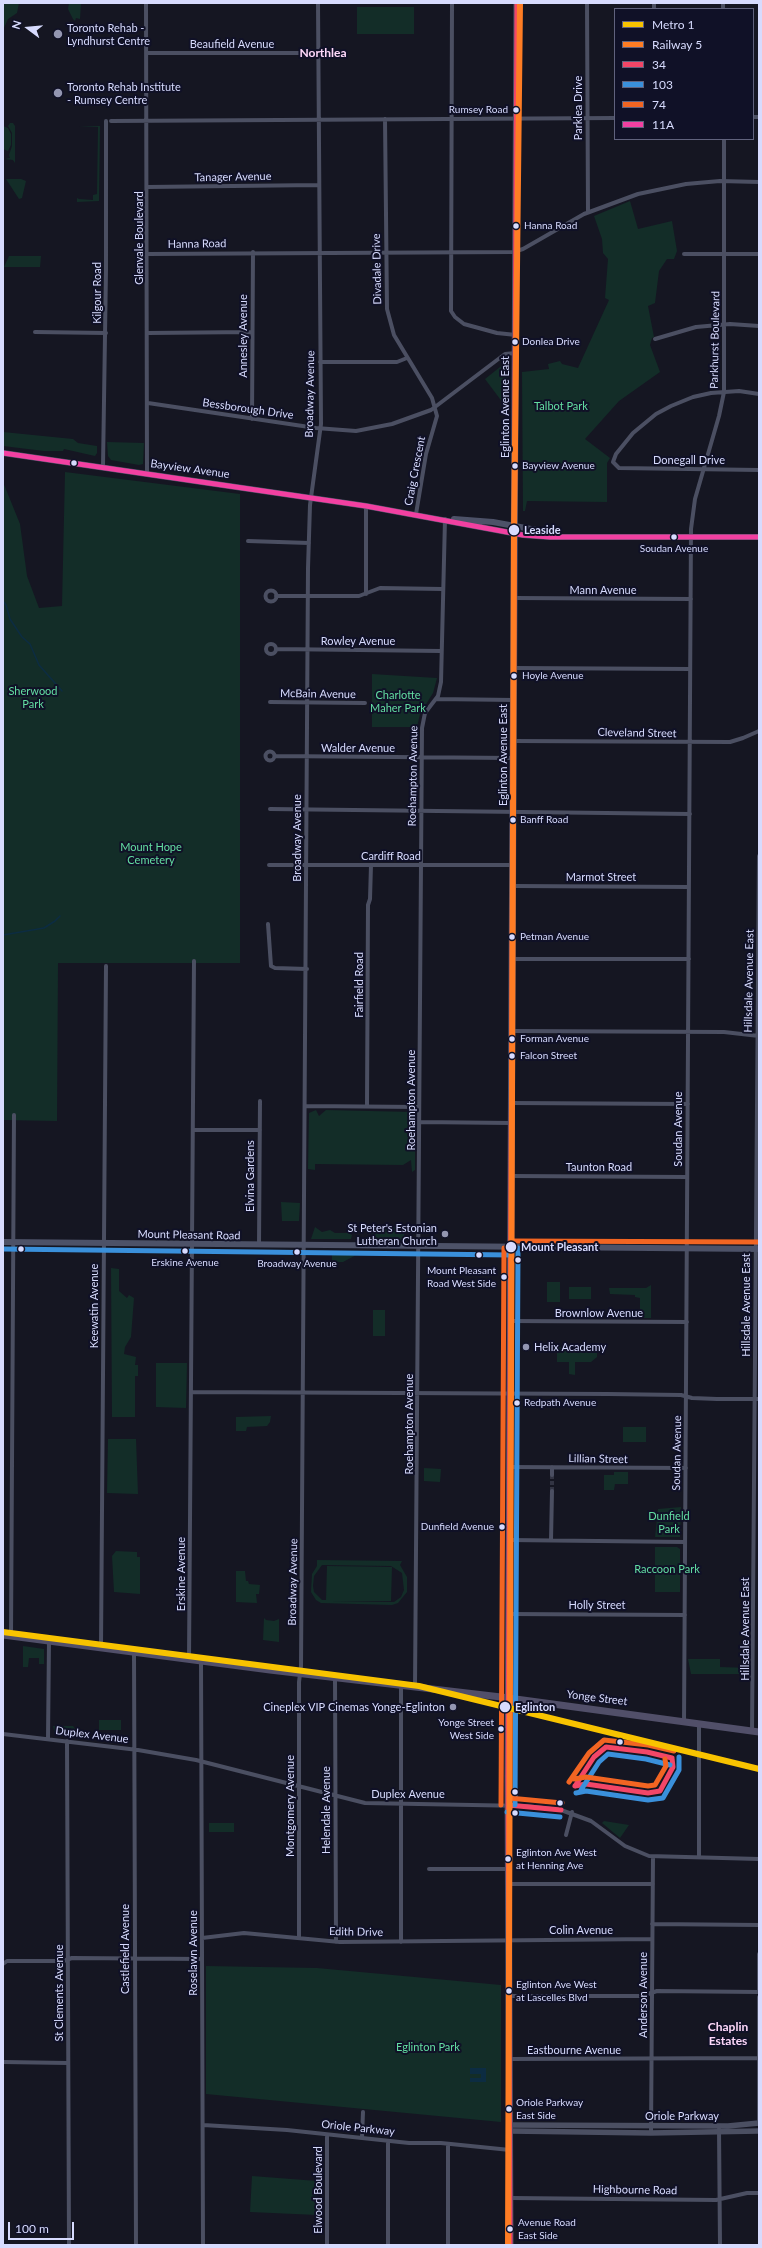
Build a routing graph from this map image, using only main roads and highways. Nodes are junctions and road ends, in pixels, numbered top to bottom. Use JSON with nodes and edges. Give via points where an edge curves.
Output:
{"nodes":[{"id":1,"x":517,"y":3,"type":"edge"},
{"id":2,"x":3,"y":453,"type":"edge"},
{"id":3,"x":515,"y":530,"type":"junction"},
{"id":4,"x":759,"y":537,"type":"edge"},
{"id":5,"x":3,"y":1242,"type":"edge"},
{"id":6,"x":511,"y":1248,"type":"junction"},
{"id":7,"x":757,"y":1249,"type":"edge"},
{"id":8,"x":3,"y":1635,"type":"edge"},
{"id":9,"x":508,"y":1698,"type":"junction"},
{"id":10,"x":756,"y":1731,"type":"edge"},
{"id":11,"x":510,"y":2245,"type":"edge"}],
"edges":[{"from":1,"to":3,"type":"main road","name":"Eglinton Avenue East"},
{"from":2,"to":3,"type":"main road","name":"Bayview Avenue","via":[[445,519],[493,522]]},
{"from":3,"to":4,"type":"main road","name":"Bayview Avenue","via":[[564,536]]},
{"from":3,"to":6,"type":"main road","name":"Eglinton Avenue East"},
{"from":5,"to":6,"type":"main road","name":"Mount Pleasant Road"},
{"from":6,"to":7,"type":"main road","name":"Mount Pleasant Road"},
{"from":6,"to":9,"type":"main road","name":"Eglinton Avenue East"},
{"from":8,"to":9,"type":"main road","name":"Yonge Street"},
{"from":9,"to":10,"type":"main road","name":"Yonge Street"},
{"from":9,"to":11,"type":"main road","name":"Eglinton Avenue East"}]}
